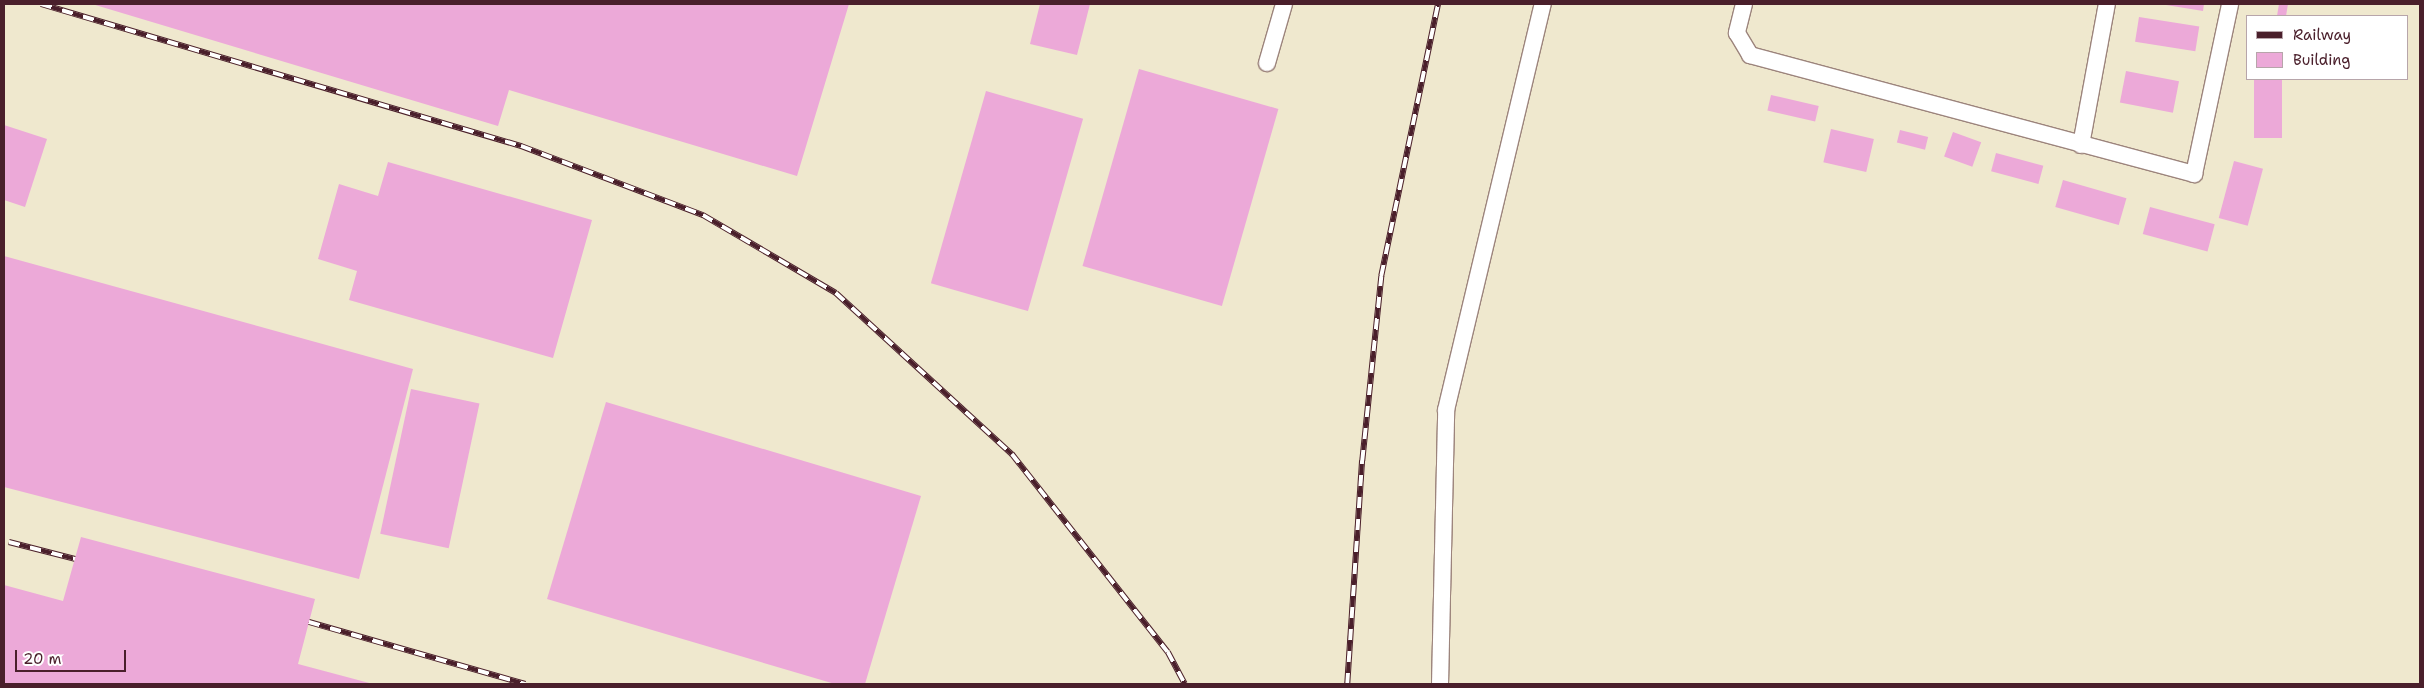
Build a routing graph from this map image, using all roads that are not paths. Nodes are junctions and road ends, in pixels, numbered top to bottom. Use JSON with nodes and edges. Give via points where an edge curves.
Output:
{"nodes":[{"id":1,"x":1284,"y":4,"type":"edge"},
{"id":2,"x":1543,"y":4,"type":"edge"},
{"id":3,"x":1744,"y":4,"type":"edge"},
{"id":4,"x":2107,"y":4,"type":"edge"},
{"id":5,"x":2230,"y":4,"type":"edge"},
{"id":6,"x":1267,"y":63,"type":"dead end"},
{"id":7,"x":2082,"y":145,"type":"junction"},
{"id":8,"x":1440,"y":684,"type":"edge"}],
"edges":[{"from":1,"to":6,"type":"lane"},
{"from":2,"to":8,"type":"lane","via":[[1446,410]]},
{"from":3,"to":7,"type":"lane","via":[[1737,33],[1750,55]]},
{"from":4,"to":7,"type":"lane"},
{"from":5,"to":7,"type":"lane","via":[[2194,174]]}]}
